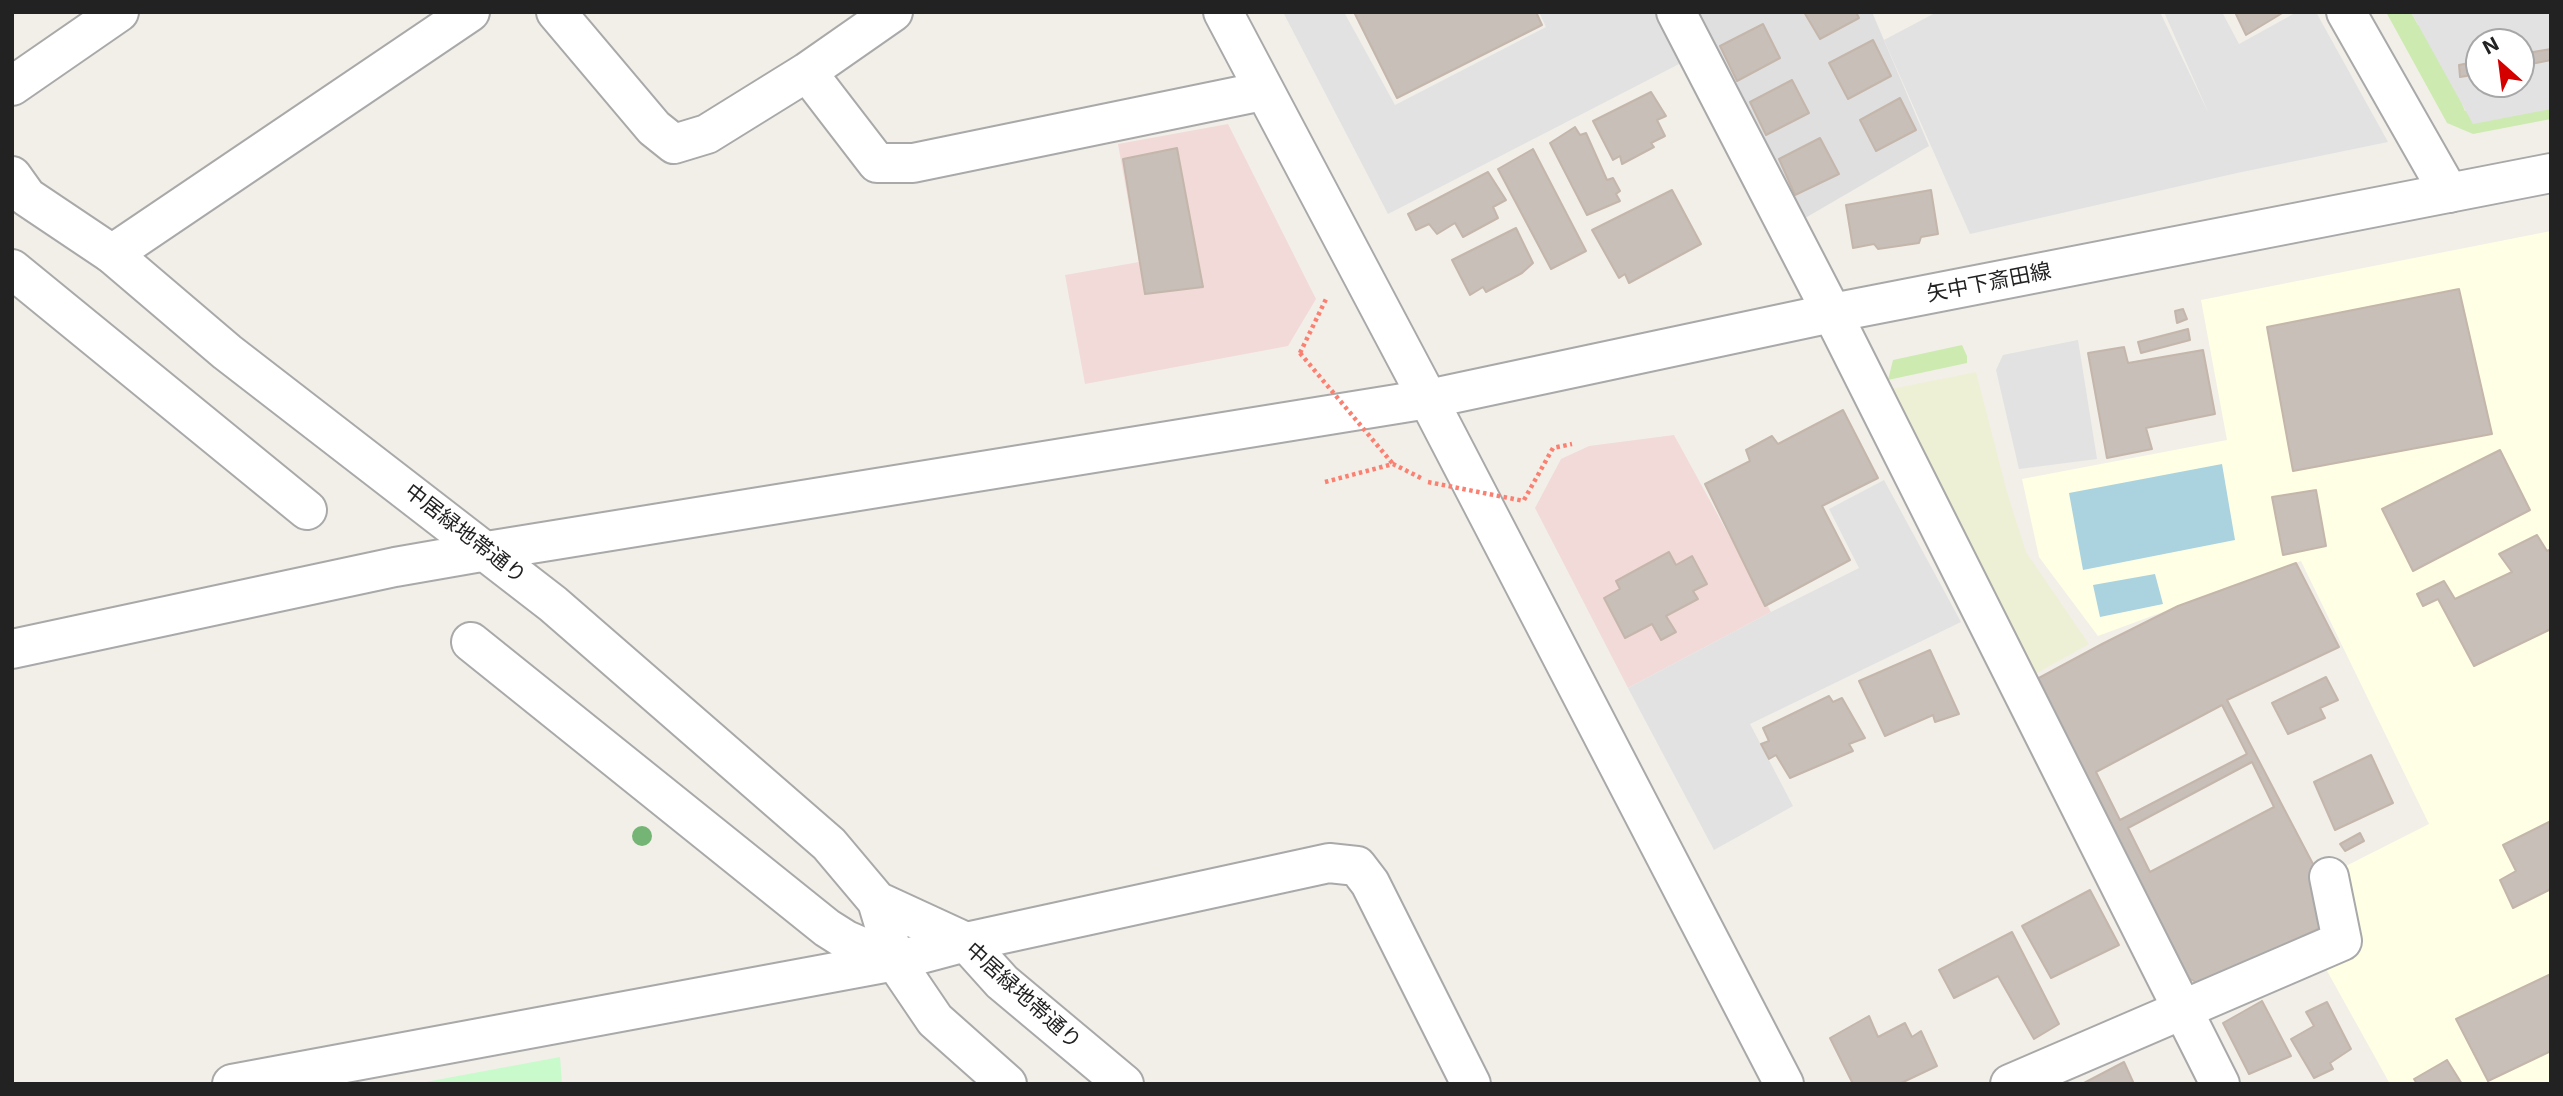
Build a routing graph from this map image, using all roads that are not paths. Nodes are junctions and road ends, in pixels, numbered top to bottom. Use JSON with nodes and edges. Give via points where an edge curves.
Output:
{"nodes":[{"id":1,"x":119,"y":12,"type":"edge"},
{"id":2,"x":470,"y":12,"type":"edge"},
{"id":3,"x":556,"y":12,"type":"edge"},
{"id":4,"x":893,"y":12,"type":"edge"},
{"id":5,"x":1223,"y":12,"type":"edge"},
{"id":6,"x":1676,"y":12,"type":"edge"},
{"id":7,"x":2346,"y":12,"type":"edge"},
{"id":8,"x":807,"y":72,"type":"junction"},
{"id":9,"x":12,"y":86,"type":"edge"},
{"id":10,"x":1264,"y":91,"type":"junction"},
{"id":11,"x":2551,"y":173,"type":"edge"},
{"id":12,"x":17,"y":191,"type":"edge"},
{"id":13,"x":2449,"y":193,"type":"junction"},
{"id":14,"x":112,"y":254,"type":"junction"},
{"id":15,"x":12,"y":269,"type":"edge"},
{"id":16,"x":1832,"y":313,"type":"junction"},
{"id":17,"x":1428,"y":399,"type":"junction"},
{"id":18,"x":307,"y":510,"type":"dead end"},
{"id":19,"x":487,"y":551,"type":"junction"},
{"id":20,"x":471,"y":642,"type":"dead end"},
{"id":21,"x":12,"y":649,"type":"edge"},
{"id":22,"x":2329,"y":877,"type":"dead end"},
{"id":23,"x":877,"y":901,"type":"junction"},
{"id":24,"x":966,"y":942,"type":"junction"},
{"id":25,"x":895,"y":961,"type":"junction"},
{"id":26,"x":2182,"y":1010,"type":"junction"},
{"id":27,"x":2053,"y":1076,"type":"edge"},
{"id":28,"x":280,"y":1079,"type":"edge"},
{"id":29,"x":232,"y":1084,"type":"edge"},
{"id":30,"x":1007,"y":1084,"type":"edge"},
{"id":31,"x":1124,"y":1084,"type":"edge"},
{"id":32,"x":1471,"y":1084,"type":"edge"},
{"id":33,"x":1784,"y":1084,"type":"edge"},
{"id":34,"x":2010,"y":1084,"type":"edge"},
{"id":35,"x":2220,"y":1084,"type":"edge"}],
"edges":[{"from":1,"to":9,"type":"street"},
{"from":2,"to":14,"type":"street"},
{"from":3,"to":8,"type":"street","via":[[654,128],[674,144],[708,134]]},
{"from":4,"to":8,"type":"street"},
{"from":5,"to":10,"type":"street"},
{"from":6,"to":16,"type":"street"},
{"from":7,"to":13,"type":"street"},
{"from":8,"to":10,"type":"street","via":[[877,163],[913,163]]},
{"from":10,"to":17,"type":"street"},
{"from":11,"to":13,"type":"street","name":"矢中下斎田線"},
{"from":12,"to":14,"type":"street","name":"中居緑地帯通り"},
{"from":13,"to":16,"type":"street","name":"矢中下斎田線"},
{"from":14,"to":19,"type":"street","name":"中居緑地帯通り","via":[[227,352]]},
{"from":15,"to":18,"type":"street"},
{"from":16,"to":17,"type":"street","name":"矢中下斎田線"},
{"from":16,"to":26,"type":"street"},
{"from":17,"to":19,"type":"street","name":"矢中下斎田線"},
{"from":17,"to":33,"type":"street"},
{"from":19,"to":21,"type":"street","name":"矢中下斎田線"},
{"from":19,"to":23,"type":"street","name":"中居緑地帯通り","via":[[829,844]]},
{"from":20,"to":25,"type":"street","via":[[827,928]]},
{"from":22,"to":26,"type":"street","via":[[2342,941]]},
{"from":23,"to":24,"type":"street","name":"中居緑地帯通り"},
{"from":23,"to":25,"type":"street","name":"中居緑地帯通り"},
{"from":24,"to":25,"type":"street"},
{"from":24,"to":31,"type":"street","name":"中居緑地帯通り","via":[[1002,982]]},
{"from":24,"to":32,"type":"street","via":[[1329,863],[1357,866],[1370,883]]},
{"from":25,"to":28,"type":"street"},
{"from":25,"to":30,"type":"street","name":"中居緑地帯通り","via":[[935,1020]]},
{"from":26,"to":27,"type":"street"},
{"from":26,"to":35,"type":"street"},
{"from":27,"to":34,"type":"street"},
{"from":28,"to":29,"type":"street"}]}
